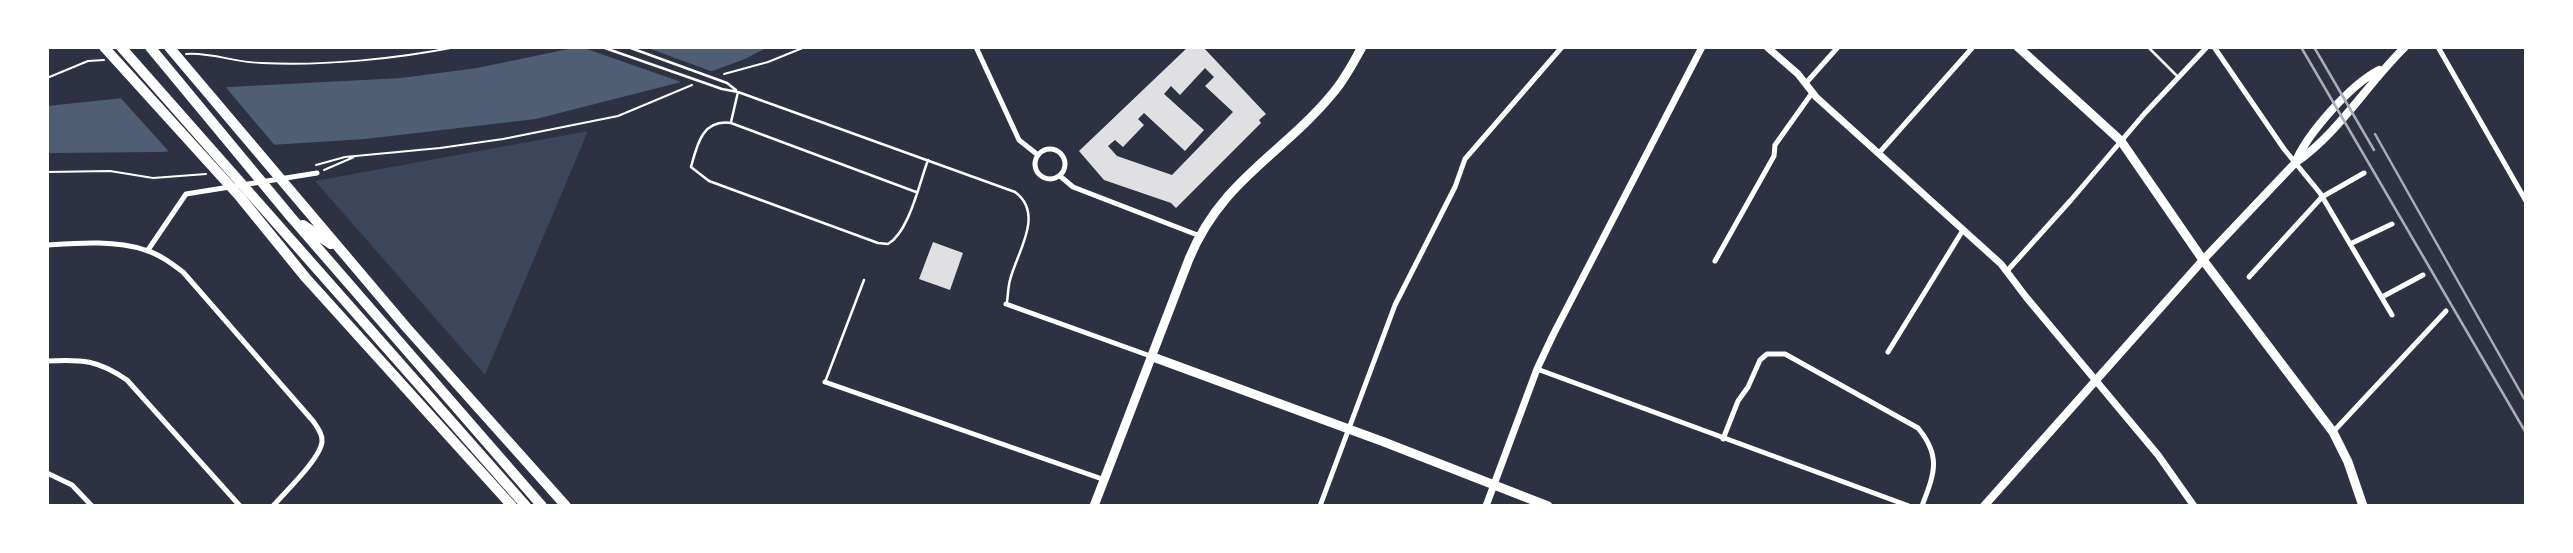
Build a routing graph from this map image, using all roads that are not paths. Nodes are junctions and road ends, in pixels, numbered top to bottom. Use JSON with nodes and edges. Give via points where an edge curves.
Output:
{"nodes":[{"id":1,"x":96,"y":47,"type":"edge"},
{"id":2,"x":121,"y":47,"type":"edge"},
{"id":3,"x":150,"y":47,"type":"edge"},
{"id":4,"x":169,"y":47,"type":"edge"},
{"id":5,"x":602,"y":47,"type":"edge"},
{"id":6,"x":628,"y":47,"type":"edge"},
{"id":7,"x":976,"y":47,"type":"edge"},
{"id":8,"x":1362,"y":47,"type":"edge"},
{"id":9,"x":1562,"y":47,"type":"edge"},
{"id":10,"x":1702,"y":47,"type":"edge"},
{"id":11,"x":1767,"y":47,"type":"edge"},
{"id":12,"x":1838,"y":47,"type":"edge"},
{"id":13,"x":1973,"y":47,"type":"edge"},
{"id":14,"x":2018,"y":47,"type":"edge"},
{"id":15,"x":2148,"y":47,"type":"edge"},
{"id":16,"x":2207,"y":47,"type":"edge"},
{"id":17,"x":2214,"y":47,"type":"edge"},
{"id":18,"x":2405,"y":47,"type":"edge"},
{"id":19,"x":2438,"y":47,"type":"edge"},
{"id":20,"x":110,"y":54,"type":"edge"},
{"id":21,"x":2179,"y":79,"type":"junction"},
{"id":22,"x":1806,"y":83,"type":"junction"},
{"id":23,"x":738,"y":92,"type":"junction"},
{"id":24,"x":1812,"y":93,"type":"junction"},
{"id":25,"x":731,"y":124,"type":"junction"},
{"id":26,"x":2121,"y":141,"type":"junction"},
{"id":27,"x":1879,"y":153,"type":"junction"},
{"id":28,"x":1038,"y":155,"type":"junction"},
{"id":29,"x":928,"y":160,"type":"junction"},
{"id":30,"x":2295,"y":163,"type":"junction"},
{"id":31,"x":317,"y":173,"type":"road end"},
{"id":32,"x":2364,"y":173,"type":"dead end"},
{"id":33,"x":1060,"y":176,"type":"junction"},
{"id":34,"x":916,"y":192,"type":"junction"},
{"id":35,"x":2322,"y":197,"type":"junction"},
{"id":36,"x":2526,"y":201,"type":"edge"},
{"id":37,"x":290,"y":216,"type":"junction"},
{"id":38,"x":2392,"y":224,"type":"dead end"},
{"id":39,"x":1963,"y":230,"type":"junction"},
{"id":40,"x":1199,"y":236,"type":"junction"},
{"id":41,"x":2350,"y":244,"type":"junction"},
{"id":42,"x":47,"y":245,"type":"edge"},
{"id":43,"x":148,"y":250,"type":"junction"},
{"id":44,"x":343,"y":252,"type":"junction"},
{"id":45,"x":2203,"y":260,"type":"junction"},
{"id":46,"x":1715,"y":261,"type":"dead end"},
{"id":47,"x":2007,"y":271,"type":"junction"},
{"id":48,"x":2423,"y":275,"type":"dead end"},
{"id":49,"x":2249,"y":278,"type":"dead end"},
{"id":50,"x":864,"y":281,"type":"dead end"},
{"id":51,"x":2382,"y":297,"type":"junction"},
{"id":52,"x":1006,"y":304,"type":"joint"},
{"id":53,"x":2446,"y":311,"type":"dead end"},
{"id":54,"x":2392,"y":315,"type":"dead end"},
{"id":55,"x":1888,"y":352,"type":"dead end"},
{"id":56,"x":1153,"y":357,"type":"junction"},
{"id":57,"x":47,"y":361,"type":"edge"},
{"id":58,"x":1537,"y":369,"type":"junction"},
{"id":59,"x":2096,"y":381,"type":"junction"},
{"id":60,"x":825,"y":382,"type":"joint"},
{"id":61,"x":1348,"y":429,"type":"junction"},
{"id":62,"x":2333,"y":432,"type":"junction"},
{"id":63,"x":1723,"y":439,"type":"junction"},
{"id":64,"x":47,"y":473,"type":"edge"},
{"id":65,"x":1105,"y":480,"type":"junction"},
{"id":66,"x":1494,"y":486,"type":"junction"},
{"id":67,"x":563,"y":502,"type":"edge"},
{"id":68,"x":92,"y":506,"type":"edge"},
{"id":69,"x":240,"y":506,"type":"edge"},
{"id":70,"x":273,"y":506,"type":"edge"},
{"id":71,"x":512,"y":506,"type":"edge"},
{"id":72,"x":526,"y":506,"type":"edge"},
{"id":73,"x":542,"y":506,"type":"edge"},
{"id":74,"x":573,"y":506,"type":"edge"},
{"id":75,"x":1094,"y":506,"type":"edge"},
{"id":76,"x":1320,"y":506,"type":"edge"},
{"id":77,"x":1486,"y":506,"type":"edge"},
{"id":78,"x":1548,"y":506,"type":"edge"},
{"id":79,"x":1909,"y":506,"type":"edge"},
{"id":80,"x":1922,"y":506,"type":"edge"},
{"id":81,"x":1984,"y":506,"type":"edge"},
{"id":82,"x":2194,"y":506,"type":"edge"},
{"id":83,"x":2362,"y":506,"type":"edge"}],
"edges":[{"from":1,"to":20,"type":"highway"},
{"from":2,"to":72,"type":"highway"},
{"from":3,"to":37,"type":"highway"},
{"from":4,"to":44,"type":"highway"},
{"from":5,"to":23,"type":"lane"},
{"from":6,"to":23,"type":"lane","via":[[727,83]]},
{"from":7,"to":28,"type":"street","via":[[1019,140]]},
{"from":8,"to":40,"type":"main road","via":[[1333,93],[1228,193]]},
{"from":9,"to":61,"type":"street","via":[[1465,159],[1395,305]]},
{"from":10,"to":58,"type":"street"},
{"from":11,"to":22,"type":"street"},
{"from":12,"to":22,"type":"street"},
{"from":13,"to":27,"type":"street"},
{"from":14,"to":26,"type":"main road"},
{"from":15,"to":21,"type":"lane"},
{"from":16,"to":21,"type":"street"},
{"from":17,"to":30,"type":"street"},
{"from":18,"to":30,"type":"main road","via":[[2357,103]]},
{"from":19,"to":36,"type":"street"},
{"from":20,"to":71,"type":"highway"},
{"from":21,"to":26,"type":"street"},
{"from":22,"to":24,"type":"street"},
{"from":23,"to":25,"type":"lane"},
{"from":23,"to":29,"type":"lane"},
{"from":24,"to":27,"type":"street"},
{"from":24,"to":46,"type":"street","via":[[1775,145],[1774,156]]},
{"from":25,"to":34,"type":"lane"},
{"from":25,"to":34,"type":"lane","via":[[719,122],[699,141],[691,167],[709,181],[888,244],[899,235]]},
{"from":26,"to":45,"type":"main road"},
{"from":26,"to":47,"type":"street"},
{"from":27,"to":39,"type":"street"},
{"from":28,"to":33,"type":"street","via":[[1038,173],[1051,179]]},
{"from":28,"to":33,"type":"street","via":[[1050,148],[1063,154],[1066,163]]},
{"from":29,"to":34,"type":"lane"},
{"from":29,"to":52,"type":"lane","via":[[1015,192],[1026,203],[1029,223]]},
{"from":30,"to":35,"type":"street"},
{"from":30,"to":45,"type":"main road"},
{"from":31,"to":43,"type":"street","via":[[186,194]]},
{"from":32,"to":35,"type":"street"},
{"from":33,"to":40,"type":"street","via":[[1073,187]]},
{"from":35,"to":41,"type":"street"},
{"from":35,"to":49,"type":"street"},
{"from":37,"to":44,"type":"highway"},
{"from":37,"to":73,"type":"highway"},
{"from":38,"to":41,"type":"street"},
{"from":39,"to":47,"type":"street"},
{"from":39,"to":55,"type":"street"},
{"from":40,"to":56,"type":"main road"},
{"from":41,"to":51,"type":"street"},
{"from":42,"to":43,"type":"street","via":[[78,243]]},
{"from":43,"to":70,"type":"street","via":[[183,272],[320,432],[322,442],[315,457]]},
{"from":44,"to":67,"type":"highway"},
{"from":45,"to":59,"type":"main road"},
{"from":45,"to":62,"type":"main road"},
{"from":47,"to":59,"type":"street"},
{"from":48,"to":51,"type":"street"},
{"from":50,"to":60,"type":"lane"},
{"from":51,"to":54,"type":"street"},
{"from":52,"to":56,"type":"street"},
{"from":53,"to":62,"type":"street"},
{"from":56,"to":61,"type":"main road"},
{"from":56,"to":65,"type":"main road"},
{"from":57,"to":69,"type":"street","via":[[106,365],[127,380]]},
{"from":58,"to":63,"type":"street"},
{"from":58,"to":66,"type":"street"},
{"from":59,"to":81,"type":"main road"},
{"from":59,"to":82,"type":"street","via":[[2175,476]]},
{"from":60,"to":65,"type":"street"},
{"from":61,"to":66,"type":"main road"},
{"from":61,"to":76,"type":"street"},
{"from":62,"to":83,"type":"main road"},
{"from":63,"to":79,"type":"street"},
{"from":63,"to":80,"type":"street","via":[[1760,359],[1767,354],[1786,354],[1918,428],[1935,463]]},
{"from":64,"to":68,"type":"street","via":[[72,485]]},
{"from":65,"to":75,"type":"main road"},
{"from":66,"to":77,"type":"street"},
{"from":66,"to":78,"type":"main road"},
{"from":67,"to":74,"type":"highway"}]}
